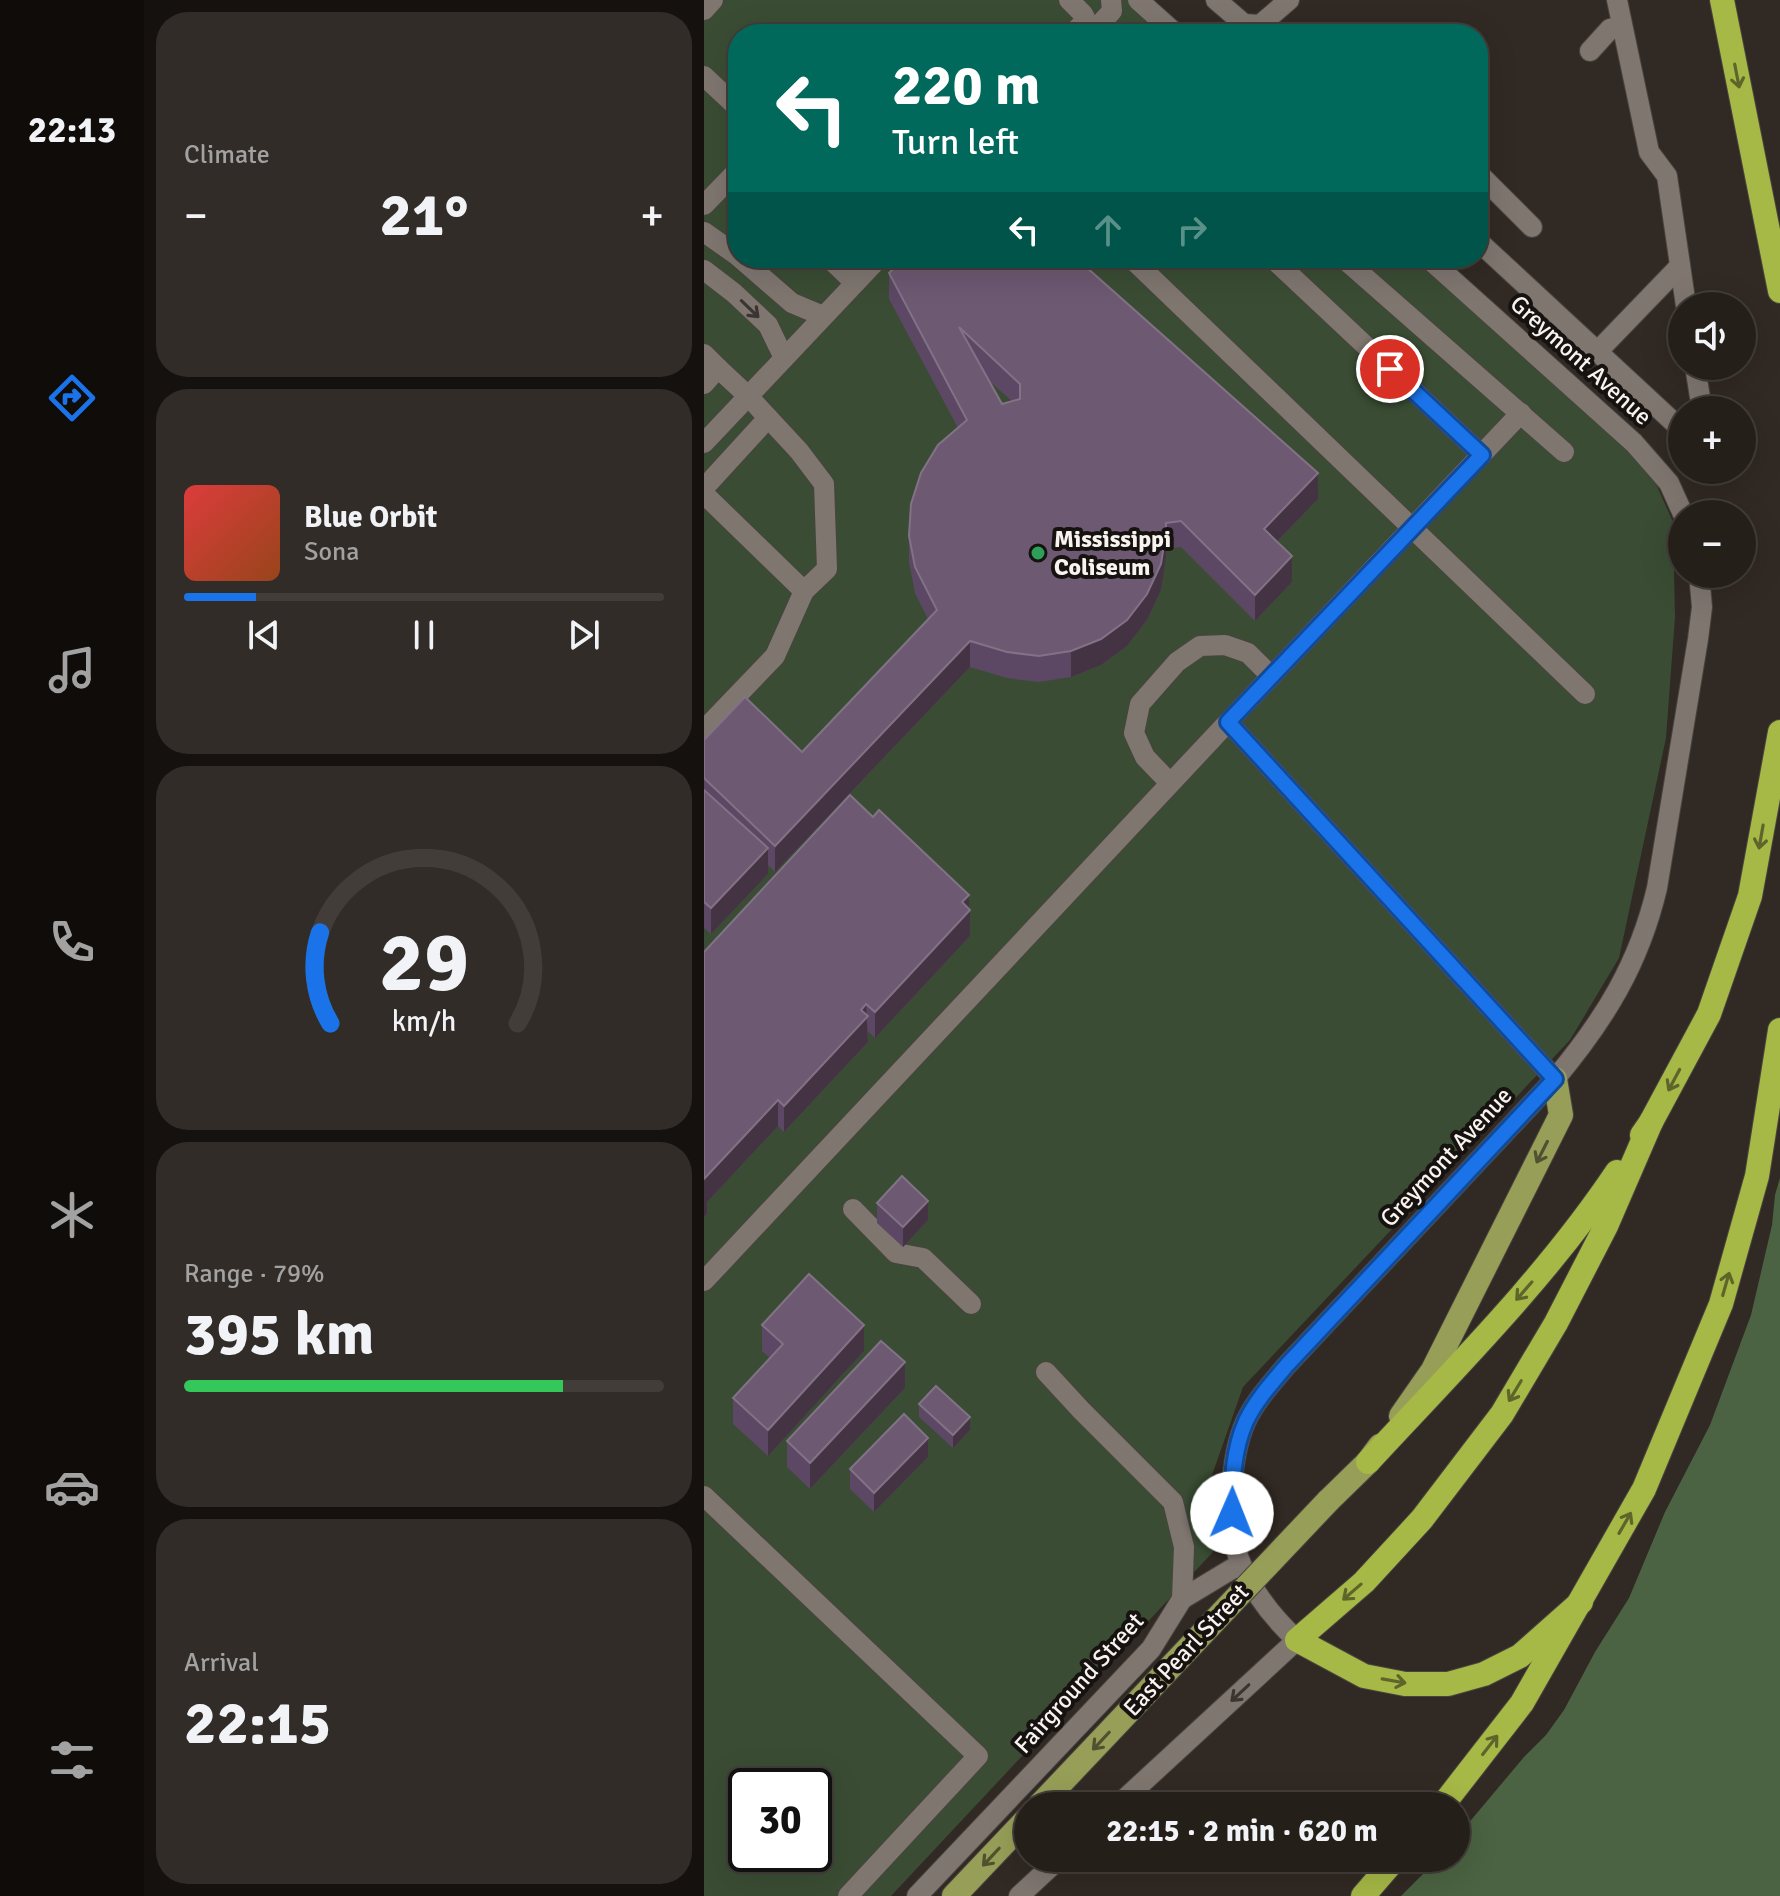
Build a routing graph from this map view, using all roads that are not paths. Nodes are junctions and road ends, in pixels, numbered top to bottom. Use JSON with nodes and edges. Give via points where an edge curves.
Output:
{"nodes":[{"id":1,"x":713,"y":0,"type":"edge"},
{"id":2,"x":1069,"y":0,"type":"edge"},
{"id":3,"x":1111,"y":0,"type":"edge"},
{"id":4,"x":1138,"y":0,"type":"edge"},
{"id":5,"x":1216,"y":0,"type":"edge"},
{"id":6,"x":1289,"y":0,"type":"edge"},
{"id":7,"x":1617,"y":0,"type":"edge"},
{"id":8,"x":1722,"y":0,"type":"edge"},
{"id":9,"x":704,"y":10,"type":"edge"},
{"id":10,"x":1082,"y":24,"type":"edge"},
{"id":11,"x":1100,"y":24,"type":"edge"},
{"id":12,"x":1165,"y":24,"type":"edge"},
{"id":13,"x":1244,"y":24,"type":"edge"},
{"id":14,"x":1270,"y":24,"type":"edge"},
{"id":15,"x":1622,"y":26,"type":"junction"},
{"id":16,"x":1590,"y":51,"type":"dead end"},
{"id":17,"x":704,"y":76,"type":"edge"},
{"id":18,"x":728,"y":99,"type":"edge"},
{"id":19,"x":728,"y":181,"type":"edge"},
{"id":20,"x":1488,"y":183,"type":"edge"},
{"id":21,"x":704,"y":205,"type":"edge"},
{"id":22,"x":1532,"y":227,"type":"dead end"},
{"id":23,"x":704,"y":232,"type":"edge"},
{"id":24,"x":728,"y":249,"type":"edge"},
{"id":25,"x":1488,"y":250,"type":"edge"},
{"id":26,"x":1680,"y":266,"type":"junction"},
{"id":27,"x":752,"y":268,"type":"edge"},
{"id":28,"x":839,"y":268,"type":"edge"},
{"id":29,"x":869,"y":268,"type":"edge"},
{"id":30,"x":1141,"y":268,"type":"edge"},
{"id":31,"x":1283,"y":268,"type":"edge"},
{"id":32,"x":1354,"y":268,"type":"edge"},
{"id":33,"x":1439,"y":268,"type":"edge"},
{"id":34,"x":704,"y":270,"type":"edge"},
{"id":35,"x":855,"y":283,"type":"junction"},
{"id":36,"x":1780,"y":291,"type":"edge"},
{"id":37,"x":1684,"y":292,"type":"edge"},
{"id":38,"x":823,"y":316,"type":"junction"},
{"id":39,"x":1597,"y":352,"type":"junction"},
{"id":40,"x":784,"y":358,"type":"junction"},
{"id":41,"x":711,"y":361,"type":"edge"},
{"id":42,"x":704,"y":384,"type":"edge"},
{"id":43,"x":748,"y":396,"type":"junction"},
{"id":44,"x":1521,"y":413,"type":"junction"},
{"id":45,"x":1668,"y":417,"type":"edge"},
{"id":46,"x":768,"y":418,"type":"junction"},
{"id":47,"x":704,"y":443,"type":"edge"},
{"id":48,"x":1564,"y":452,"type":"dead end"},
{"id":49,"x":1482,"y":455,"type":"junction"},
{"id":50,"x":704,"y":491,"type":"edge"},
{"id":51,"x":1677,"y":500,"type":"edge"},
{"id":52,"x":1412,"y":528,"type":"junction"},
{"id":53,"x":1700,"y":588,"type":"edge"},
{"id":54,"x":804,"y":591,"type":"junction"},
{"id":55,"x":1271,"y":676,"type":"junction"},
{"id":56,"x":1585,"y":694,"type":"dead end"},
{"id":57,"x":1228,"y":722,"type":"junction"},
{"id":58,"x":704,"y":730,"type":"edge"},
{"id":59,"x":1780,"y":732,"type":"edge"},
{"id":60,"x":1170,"y":783,"type":"junction"},
{"id":61,"x":1780,"y":1030,"type":"edge"},
{"id":62,"x":1555,"y":1079,"type":"junction"},
{"id":63,"x":1651,"y":1122,"type":"junction"},
{"id":64,"x":853,"y":1209,"type":"dead end"},
{"id":65,"x":704,"y":1281,"type":"edge"},
{"id":66,"x":971,"y":1304,"type":"dead end"},
{"id":67,"x":1046,"y":1372,"type":"dead end"},
{"id":68,"x":1368,"y":1462,"type":"junction"},
{"id":69,"x":704,"y":1496,"type":"edge"},
{"id":70,"x":1240,"y":1564,"type":"junction"},
{"id":71,"x":1182,"y":1599,"type":"junction"},
{"id":72,"x":1581,"y":1602,"type":"junction"},
{"id":73,"x":1297,"y":1640,"type":"junction"},
{"id":74,"x":1052,"y":1792,"type":"edge"},
{"id":75,"x":1132,"y":1792,"type":"edge"},
{"id":76,"x":1453,"y":1792,"type":"edge"},
{"id":77,"x":1014,"y":1833,"type":"edge"},
{"id":78,"x":1045,"y":1872,"type":"edge"},
{"id":79,"x":1384,"y":1872,"type":"edge"},
{"id":80,"x":848,"y":1896,"type":"edge"},
{"id":81,"x":917,"y":1896,"type":"edge"},
{"id":82,"x":954,"y":1896,"type":"edge"},
{"id":83,"x":1019,"y":1896,"type":"edge"},
{"id":84,"x":1363,"y":1896,"type":"edge"}],
"edges":[{"from":1,"to":9,"type":"street"},
{"from":2,"to":10,"type":"street","via":[[1083,14]]},
{"from":3,"to":11,"type":"street","via":[[1112,11]]},
{"from":4,"to":12,"type":"street"},
{"from":5,"to":13,"type":"street"},
{"from":6,"to":14,"type":"street"},
{"from":7,"to":15,"type":"street"},
{"from":8,"to":36,"type":"highway","one_way":true},
{"from":15,"to":16,"type":"street","via":[[1610,29]]},
{"from":15,"to":26,"type":"street","via":[[1649,152],[1667,176]]},
{"from":17,"to":18,"type":"street"},
{"from":19,"to":21,"type":"street"},
{"from":20,"to":22,"type":"street"},
{"from":23,"to":24,"type":"street"},
{"from":25,"to":39,"type":"street"},
{"from":26,"to":37,"type":"street"},
{"from":26,"to":39,"type":"street"},
{"from":27,"to":38,"type":"street","via":[[792,303]]},
{"from":28,"to":35,"type":"street"},
{"from":29,"to":35,"type":"street"},
{"from":30,"to":52,"type":"street"},
{"from":31,"to":49,"type":"street"},
{"from":32,"to":44,"type":"street"},
{"from":33,"to":51,"type":"street","name":"Greymont Avenue","via":[[1634,443],[1669,483]]},
{"from":34,"to":40,"type":"street","one_way":true,"via":[[768,325]]},
{"from":35,"to":38,"type":"street"},
{"from":38,"to":40,"type":"street"},
{"from":39,"to":45,"type":"street"},
{"from":40,"to":43,"type":"street"},
{"from":41,"to":42,"type":"street"},
{"from":41,"to":43,"type":"street"},
{"from":43,"to":46,"type":"street"},
{"from":43,"to":47,"type":"street"},
{"from":44,"to":48,"type":"street"},
{"from":44,"to":49,"type":"street"},
{"from":46,"to":50,"type":"street"},
{"from":46,"to":54,"type":"street","via":[[824,484],[827,569]]},
{"from":49,"to":52,"type":"street"},
{"from":50,"to":54,"type":"street"},
{"from":52,"to":55,"type":"street"},
{"from":52,"to":56,"type":"street"},
{"from":53,"to":62,"type":"street","name":"Greymont Avenue","via":[[1698,639],[1650,918],[1609,1008]]},
{"from":54,"to":58,"type":"street","via":[[775,656]]},
{"from":55,"to":57,"type":"street"},
{"from":55,"to":60,"type":"street","via":[[1248,653],[1225,645],[1200,646],[1177,662],[1140,704],[1134,733],[1145,757]]},
{"from":57,"to":60,"type":"street"},
{"from":57,"to":62,"type":"street"},
{"from":59,"to":63,"type":"highway","one_way":true,"via":[[1750,896],[1709,1014]]},
{"from":60,"to":65,"type":"street"},
{"from":72,"to":61,"type":"highway","one_way":true,"via":[[1644,1489],[1721,1304],[1757,1176]]},
{"from":62,"to":68,"type":"main road","name":"East Pearl Street","one_way":true,"via":[[1561,1115],[1433,1370]]},
{"from":62,"to":70,"type":"street","name":"Greymont Avenue","via":[[1260,1397],[1246,1422],[1232,1481]]},
{"from":63,"to":68,"type":"highway","one_way":true,"via":[[1588,1216]]},
{"from":63,"to":73,"type":"highway","one_way":true,"via":[[1571,1295],[1502,1414],[1422,1519],[1364,1582]]},
{"from":64,"to":66,"type":"street","via":[[896,1253],[923,1258]]},
{"from":67,"to":71,"type":"street","name":"Fairground Street","via":[[1173,1502],[1184,1547]]},
{"from":68,"to":74,"type":"main road","name":"East Pearl Street","one_way":true,"bridge":true},
{"from":69,"to":80,"type":"street","via":[[978,1756]]},
{"from":70,"to":71,"type":"street"},
{"from":70,"to":73,"type":"street","name":"Greymont Avenue","via":[[1265,1606]]},
{"from":71,"to":81,"type":"street","name":"Fairground Street","via":[[1151,1649]]},
{"from":73,"to":72,"type":"highway","one_way":true,"via":[[1364,1676],[1405,1684],[1448,1684],[1520,1656]]},
{"from":76,"to":72,"type":"highway","one_way":true,"via":[[1522,1703]]},
{"from":73,"to":75,"type":"street","one_way":true},
{"from":77,"to":82,"type":"main road","one_way":true},
{"from":78,"to":83,"type":"street"},
{"from":79,"to":84,"type":"highway"}]}
